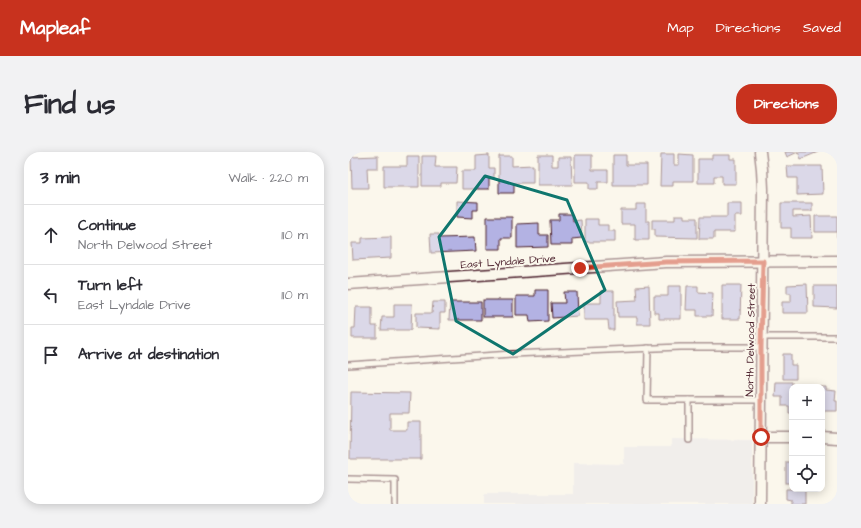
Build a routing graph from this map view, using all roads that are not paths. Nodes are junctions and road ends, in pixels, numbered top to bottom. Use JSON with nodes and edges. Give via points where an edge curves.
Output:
{"nodes":[{"id":1,"x":760,"y":152,"type":"edge"},
{"id":2,"x":763,"y":261,"type":"junction"},
{"id":3,"x":837,"y":261,"type":"edge"},
{"id":4,"x":348,"y":284,"type":"edge"},
{"id":5,"x":837,"y":337,"type":"edge"},
{"id":6,"x":761,"y":342,"type":"junction"},
{"id":7,"x":648,"y":348,"type":"junction"},
{"id":8,"x":348,"y":365,"type":"edge"},
{"id":9,"x":689,"y":400,"type":"junction"},
{"id":10,"x":761,"y":400,"type":"junction"},
{"id":11,"x":761,"y":437,"type":"junction"},
{"id":12,"x":789,"y":437,"type":"edge"},
{"id":13,"x":825,"y":437,"type":"edge"},
{"id":14,"x":837,"y":438,"type":"edge"},
{"id":15,"x":689,"y":440,"type":"dead end"},
{"id":16,"x":348,"y":479,"type":"edge"},
{"id":17,"x":395,"y":504,"type":"edge"},
{"id":18,"x":760,"y":504,"type":"edge"}],
"edges":[{"from":1,"to":2,"type":"street","name":"North Delwood Street"},
{"from":2,"to":3,"type":"street","name":"East Lyndale Drive"},
{"from":2,"to":4,"type":"street","name":"East Lyndale Drive","via":[[666,262]]},
{"from":2,"to":6,"type":"street","name":"North Delwood Street"},
{"from":5,"to":6,"type":"lane"},
{"from":6,"to":7,"type":"lane"},
{"from":6,"to":10,"type":"street","name":"North Delwood Street"},
{"from":7,"to":8,"type":"lane","via":[[504,354]]},
{"from":7,"to":9,"type":"lane","via":[[647,400]]},
{"from":9,"to":10,"type":"lane"},
{"from":9,"to":15,"type":"lane"},
{"from":10,"to":11,"type":"street","name":"North Delwood Street"},
{"from":11,"to":12,"type":"street"},
{"from":11,"to":18,"type":"street","name":"North Delwood Street"},
{"from":13,"to":14,"type":"street"},
{"from":16,"to":17,"type":"lane","via":[[395,480]]}]}
